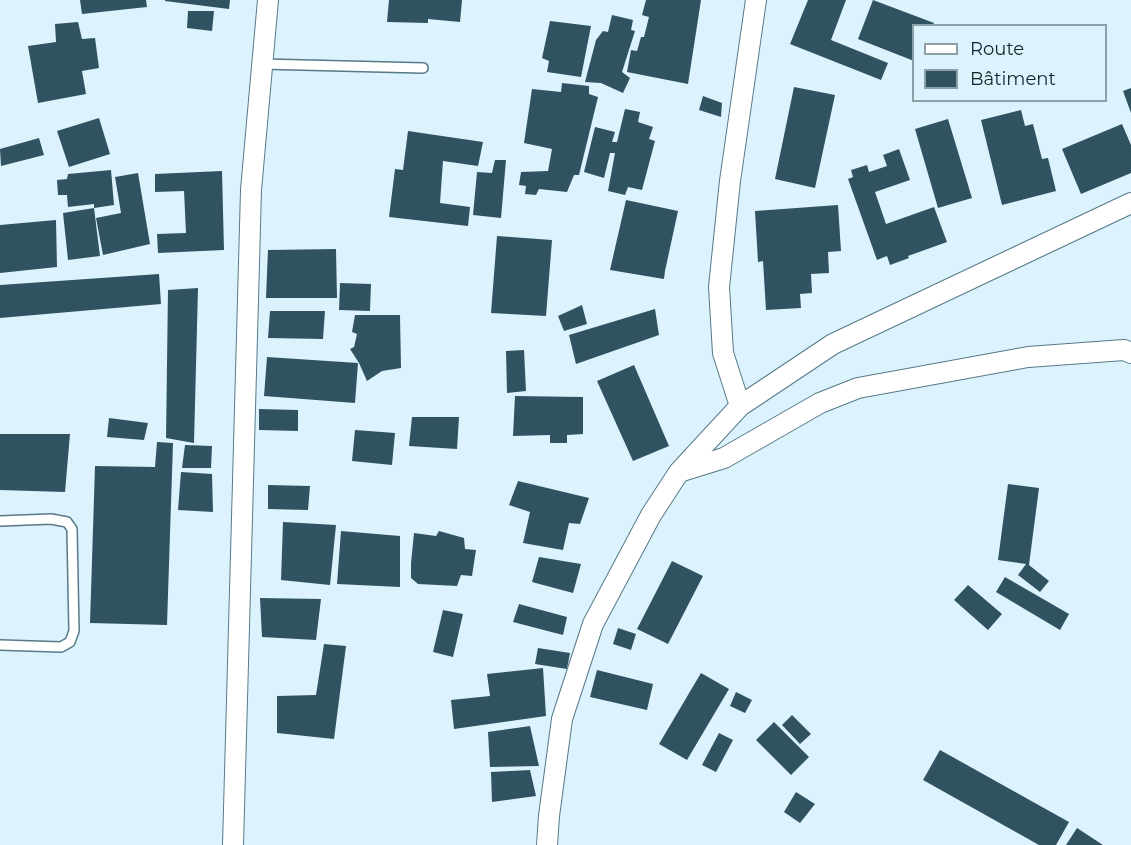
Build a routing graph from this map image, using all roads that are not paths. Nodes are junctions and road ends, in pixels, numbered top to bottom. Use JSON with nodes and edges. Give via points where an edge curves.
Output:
{"nodes":[{"id":1,"x":268,"y":0,"type":"edge"},
{"id":2,"x":756,"y":0,"type":"edge"},
{"id":3,"x":262,"y":64,"type":"junction"},
{"id":4,"x":423,"y":68,"type":"dead end"},
{"id":5,"x":1131,"y":203,"type":"edge"},
{"id":6,"x":1131,"y":353,"type":"edge"},
{"id":7,"x":740,"y":406,"type":"junction"},
{"id":8,"x":679,"y":472,"type":"junction"},
{"id":9,"x":0,"y":521,"type":"edge"},
{"id":10,"x":0,"y":645,"type":"edge"},
{"id":11,"x":233,"y":845,"type":"edge"},
{"id":12,"x":547,"y":845,"type":"edge"}],
"edges":[{"from":1,"to":3,"type":"street"},
{"from":2,"to":7,"type":"street","via":[[719,287],[723,353]]},
{"from":3,"to":4,"type":"lane"},
{"from":3,"to":11,"type":"street","via":[[251,190]]},
{"from":5,"to":7,"type":"street","via":[[833,344]]},
{"from":6,"to":8,"type":"street","via":[[1124,350],[1028,357],[858,388],[820,403],[724,459]]},
{"from":7,"to":8,"type":"street"},
{"from":8,"to":12,"type":"street","via":[[592,624],[562,719]]},
{"from":9,"to":10,"type":"lane","via":[[68,522],[72,529],[74,631],[70,642],[61,648]]}]}
